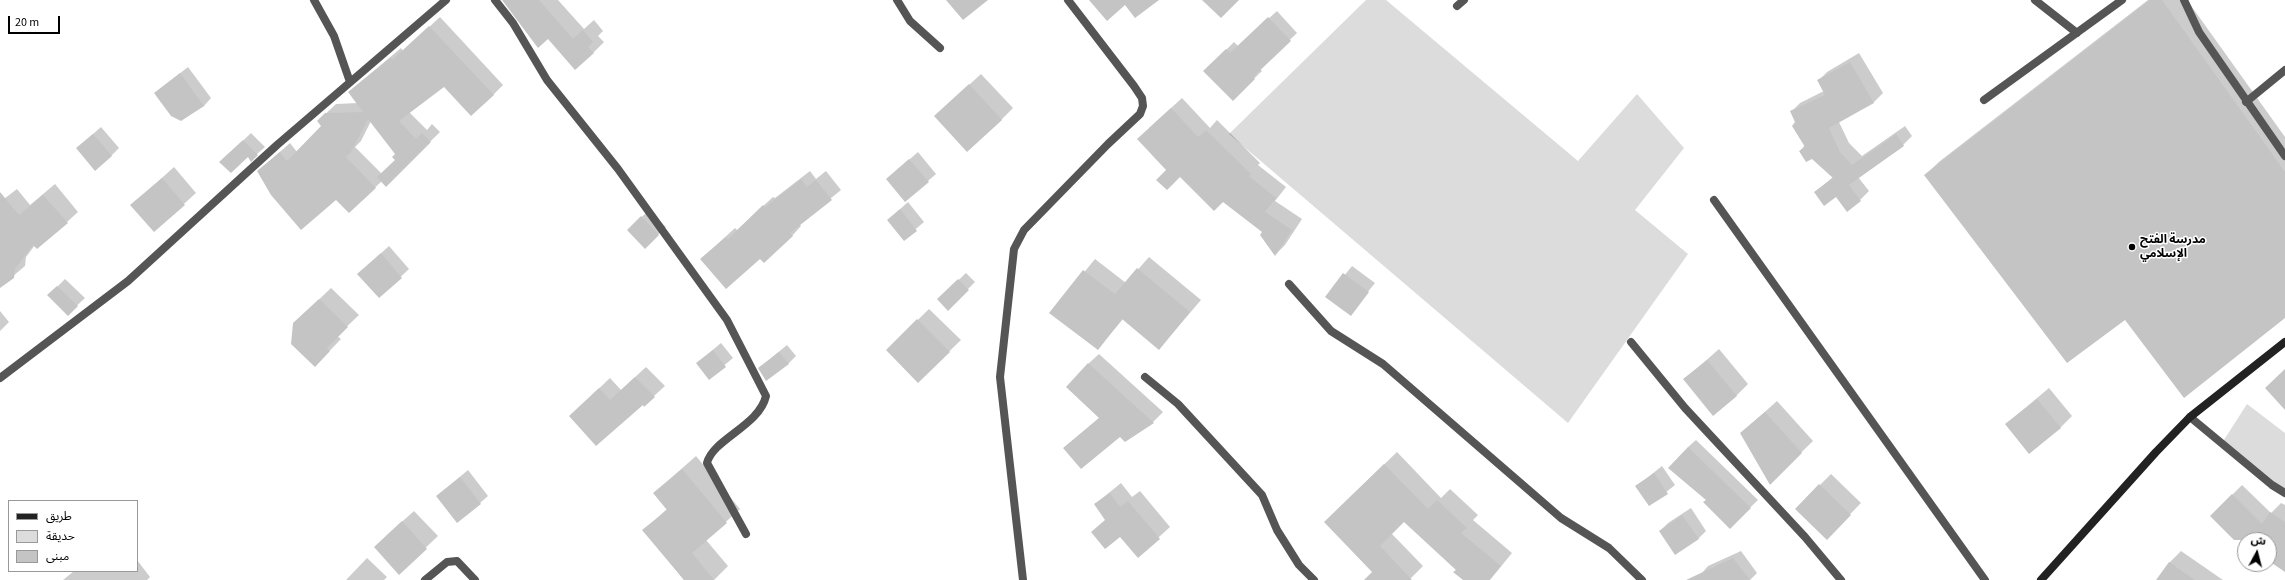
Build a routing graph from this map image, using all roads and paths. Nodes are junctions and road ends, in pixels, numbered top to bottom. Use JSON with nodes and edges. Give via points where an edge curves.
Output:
{"nodes":[{"id":1,"x":314,"y":0,"type":"edge"},
{"id":2,"x":446,"y":0,"type":"edge"},
{"id":3,"x":495,"y":0,"type":"edge"},
{"id":4,"x":897,"y":0,"type":"edge"},
{"id":5,"x":1068,"y":0,"type":"edge"},
{"id":6,"x":1464,"y":0,"type":"edge"},
{"id":7,"x":2035,"y":0,"type":"edge"},
{"id":8,"x":2122,"y":0,"type":"edge"},
{"id":9,"x":2184,"y":0,"type":"edge"},
{"id":10,"x":1457,"y":6,"type":"dead end"},
{"id":11,"x":2077,"y":33,"type":"junction"},
{"id":12,"x":940,"y":48,"type":"dead end"},
{"id":13,"x":2285,"y":70,"type":"edge"},
{"id":14,"x":350,"y":82,"type":"junction"},
{"id":15,"x":1984,"y":100,"type":"dead end"},
{"id":16,"x":2246,"y":102,"type":"junction"},
{"id":17,"x":2285,"y":156,"type":"edge"},
{"id":18,"x":1714,"y":200,"type":"dead end"},
{"id":19,"x":1289,"y":284,"type":"dead end"},
{"id":20,"x":1631,"y":342,"type":"dead end"},
{"id":21,"x":2285,"y":342,"type":"edge"},
{"id":22,"x":1145,"y":377,"type":"dead end"},
{"id":23,"x":0,"y":378,"type":"edge"},
{"id":24,"x":2190,"y":417,"type":"junction"},
{"id":25,"x":2285,"y":493,"type":"edge"},
{"id":26,"x":746,"y":534,"type":"dead end"},
{"id":27,"x":426,"y":580,"type":"edge"},
{"id":28,"x":475,"y":580,"type":"edge"},
{"id":29,"x":1023,"y":580,"type":"edge"},
{"id":30,"x":1314,"y":580,"type":"edge"},
{"id":31,"x":1642,"y":580,"type":"edge"},
{"id":32,"x":1841,"y":580,"type":"edge"},
{"id":33,"x":1985,"y":580,"type":"edge"},
{"id":34,"x":2042,"y":580,"type":"edge"}],
"edges":[{"from":1,"to":14,"type":"street","via":[[334,36]]},
{"from":2,"to":14,"type":"street"},
{"from":3,"to":26,"type":"street","via":[[514,23],[547,80],[618,169],[727,320],[766,396],[763,407],[734,436],[709,455],[707,463]]},
{"from":4,"to":12,"type":"street","via":[[910,21]]},
{"from":5,"to":29,"type":"street","via":[[1134,86],[1142,98],[1143,106],[1140,114],[1024,230],[1014,248],[1000,377]]},
{"from":6,"to":10,"type":"street"},
{"from":7,"to":11,"type":"street"},
{"from":8,"to":11,"type":"street"},
{"from":9,"to":16,"type":"street","via":[[2199,32]]},
{"from":11,"to":15,"type":"street"},
{"from":13,"to":16,"type":"street"},
{"from":14,"to":23,"type":"street","via":[[128,281]]},
{"from":16,"to":17,"type":"street"},
{"from":18,"to":33,"type":"street"},
{"from":19,"to":31,"type":"street","via":[[1331,331],[1383,364],[1561,518],[1609,548]]},
{"from":20,"to":32,"type":"street","via":[[1685,408],[1806,537]]},
{"from":21,"to":24,"type":"street"},
{"from":22,"to":30,"type":"street","via":[[1178,404],[1262,494],[1277,530],[1299,564]]},
{"from":24,"to":25,"type":"street"},
{"from":24,"to":34,"type":"street"},
{"from":27,"to":28,"type":"street","via":[[447,562],[457,561]]}]}
